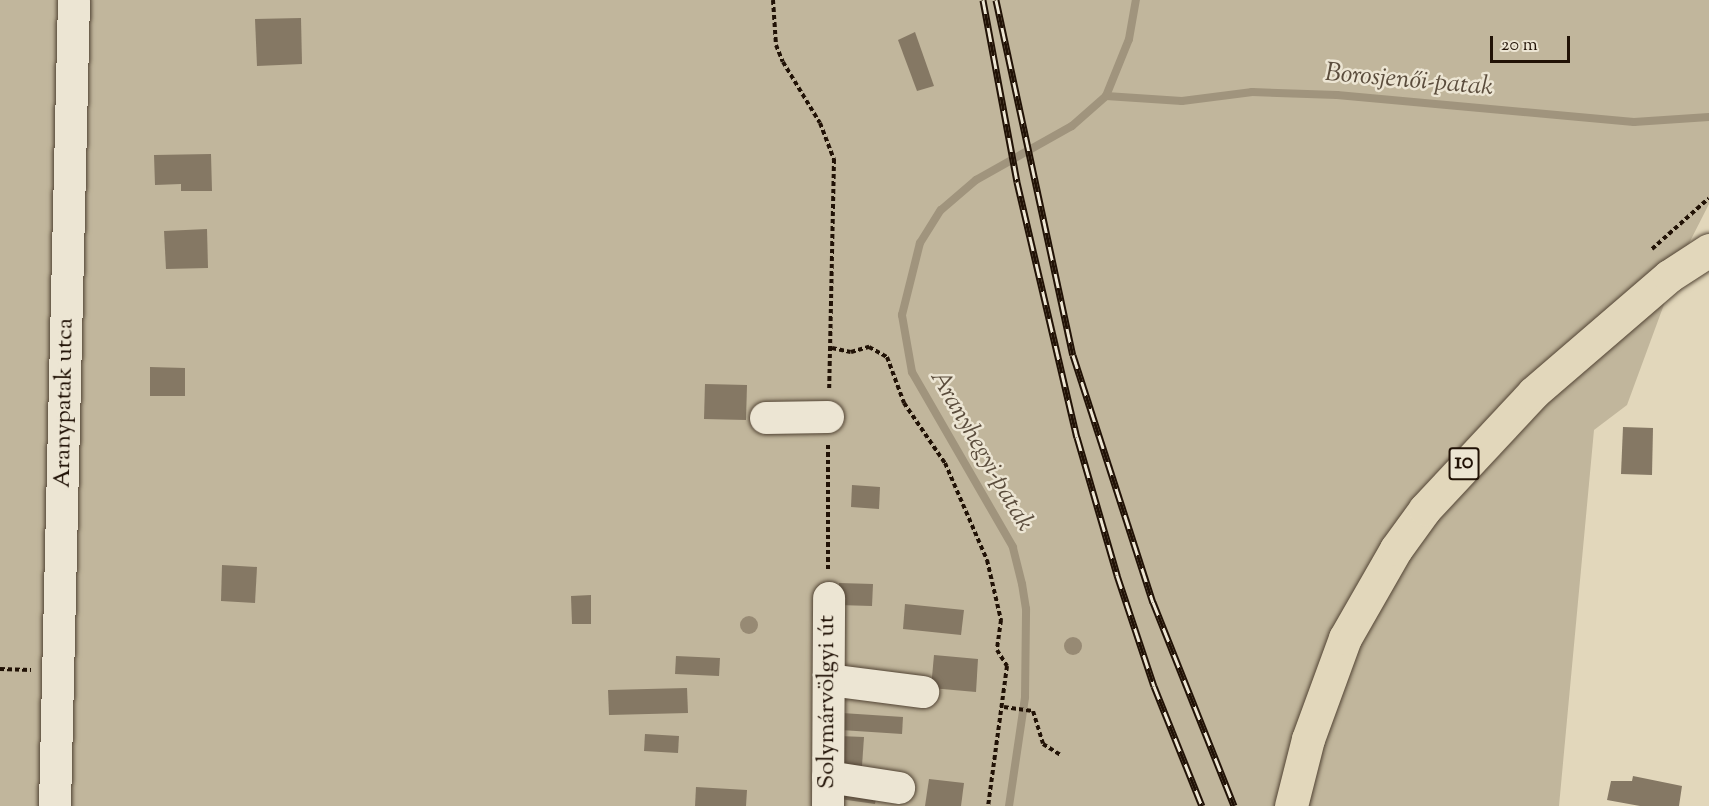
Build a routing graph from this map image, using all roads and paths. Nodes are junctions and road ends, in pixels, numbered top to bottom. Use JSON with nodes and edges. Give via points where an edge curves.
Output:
{"nodes":[{"id":1,"x":74,"y":0,"type":"edge"},
{"id":2,"x":773,"y":0,"type":"edge"},
{"id":3,"x":1709,"y":198,"type":"edge"},
{"id":4,"x":1652,"y":249,"type":"dead end"},
{"id":5,"x":1707,"y":250,"type":"edge"},
{"id":6,"x":832,"y":348,"type":"junction"},
{"id":7,"x":828,"y":417,"type":"junction"},
{"id":8,"x":766,"y":418,"type":"dead end"},
{"id":9,"x":829,"y":598,"type":"joint"},
{"id":10,"x":829,"y":680,"type":"junction"},
{"id":11,"x":923,"y":692,"type":"dead end"},
{"id":12,"x":1004,"y":707,"type":"junction"},
{"id":13,"x":1062,"y":756,"type":"dead end"},
{"id":14,"x":899,"y":788,"type":"dead end"},
{"id":15,"x":828,"y":791,"type":"edge"},
{"id":16,"x":55,"y":806,"type":"edge"},
{"id":17,"x":988,"y":806,"type":"edge"},
{"id":18,"x":1291,"y":806,"type":"edge"}],
"edges":[{"from":1,"to":16,"type":"street","name":"Aranypatak utca"},
{"from":2,"to":6,"type":"path","via":[[776,45],[820,123],[834,159]]},
{"from":3,"to":4,"type":"path"},
{"from":5,"to":18,"type":"main road","number":"10","via":[[1669,276],[1533,393],[1425,509],[1396,549],[1345,638],[1308,739]]},
{"from":6,"to":7,"type":"path"},
{"from":6,"to":12,"type":"path","via":[[851,352],[869,347],[887,357],[904,403],[945,463],[987,560],[999,603],[997,650],[1007,666]]},
{"from":7,"to":8,"type":"street"},
{"from":7,"to":9,"type":"path"},
{"from":9,"to":10,"type":"street","name":"Solymárvölgyi út"},
{"from":10,"to":11,"type":"street"},
{"from":10,"to":15,"type":"street","name":"Solymárvölgyi út"},
{"from":12,"to":13,"type":"path","via":[[1034,711],[1043,744]]},
{"from":12,"to":17,"type":"path"},
{"from":14,"to":15,"type":"street"}]}
